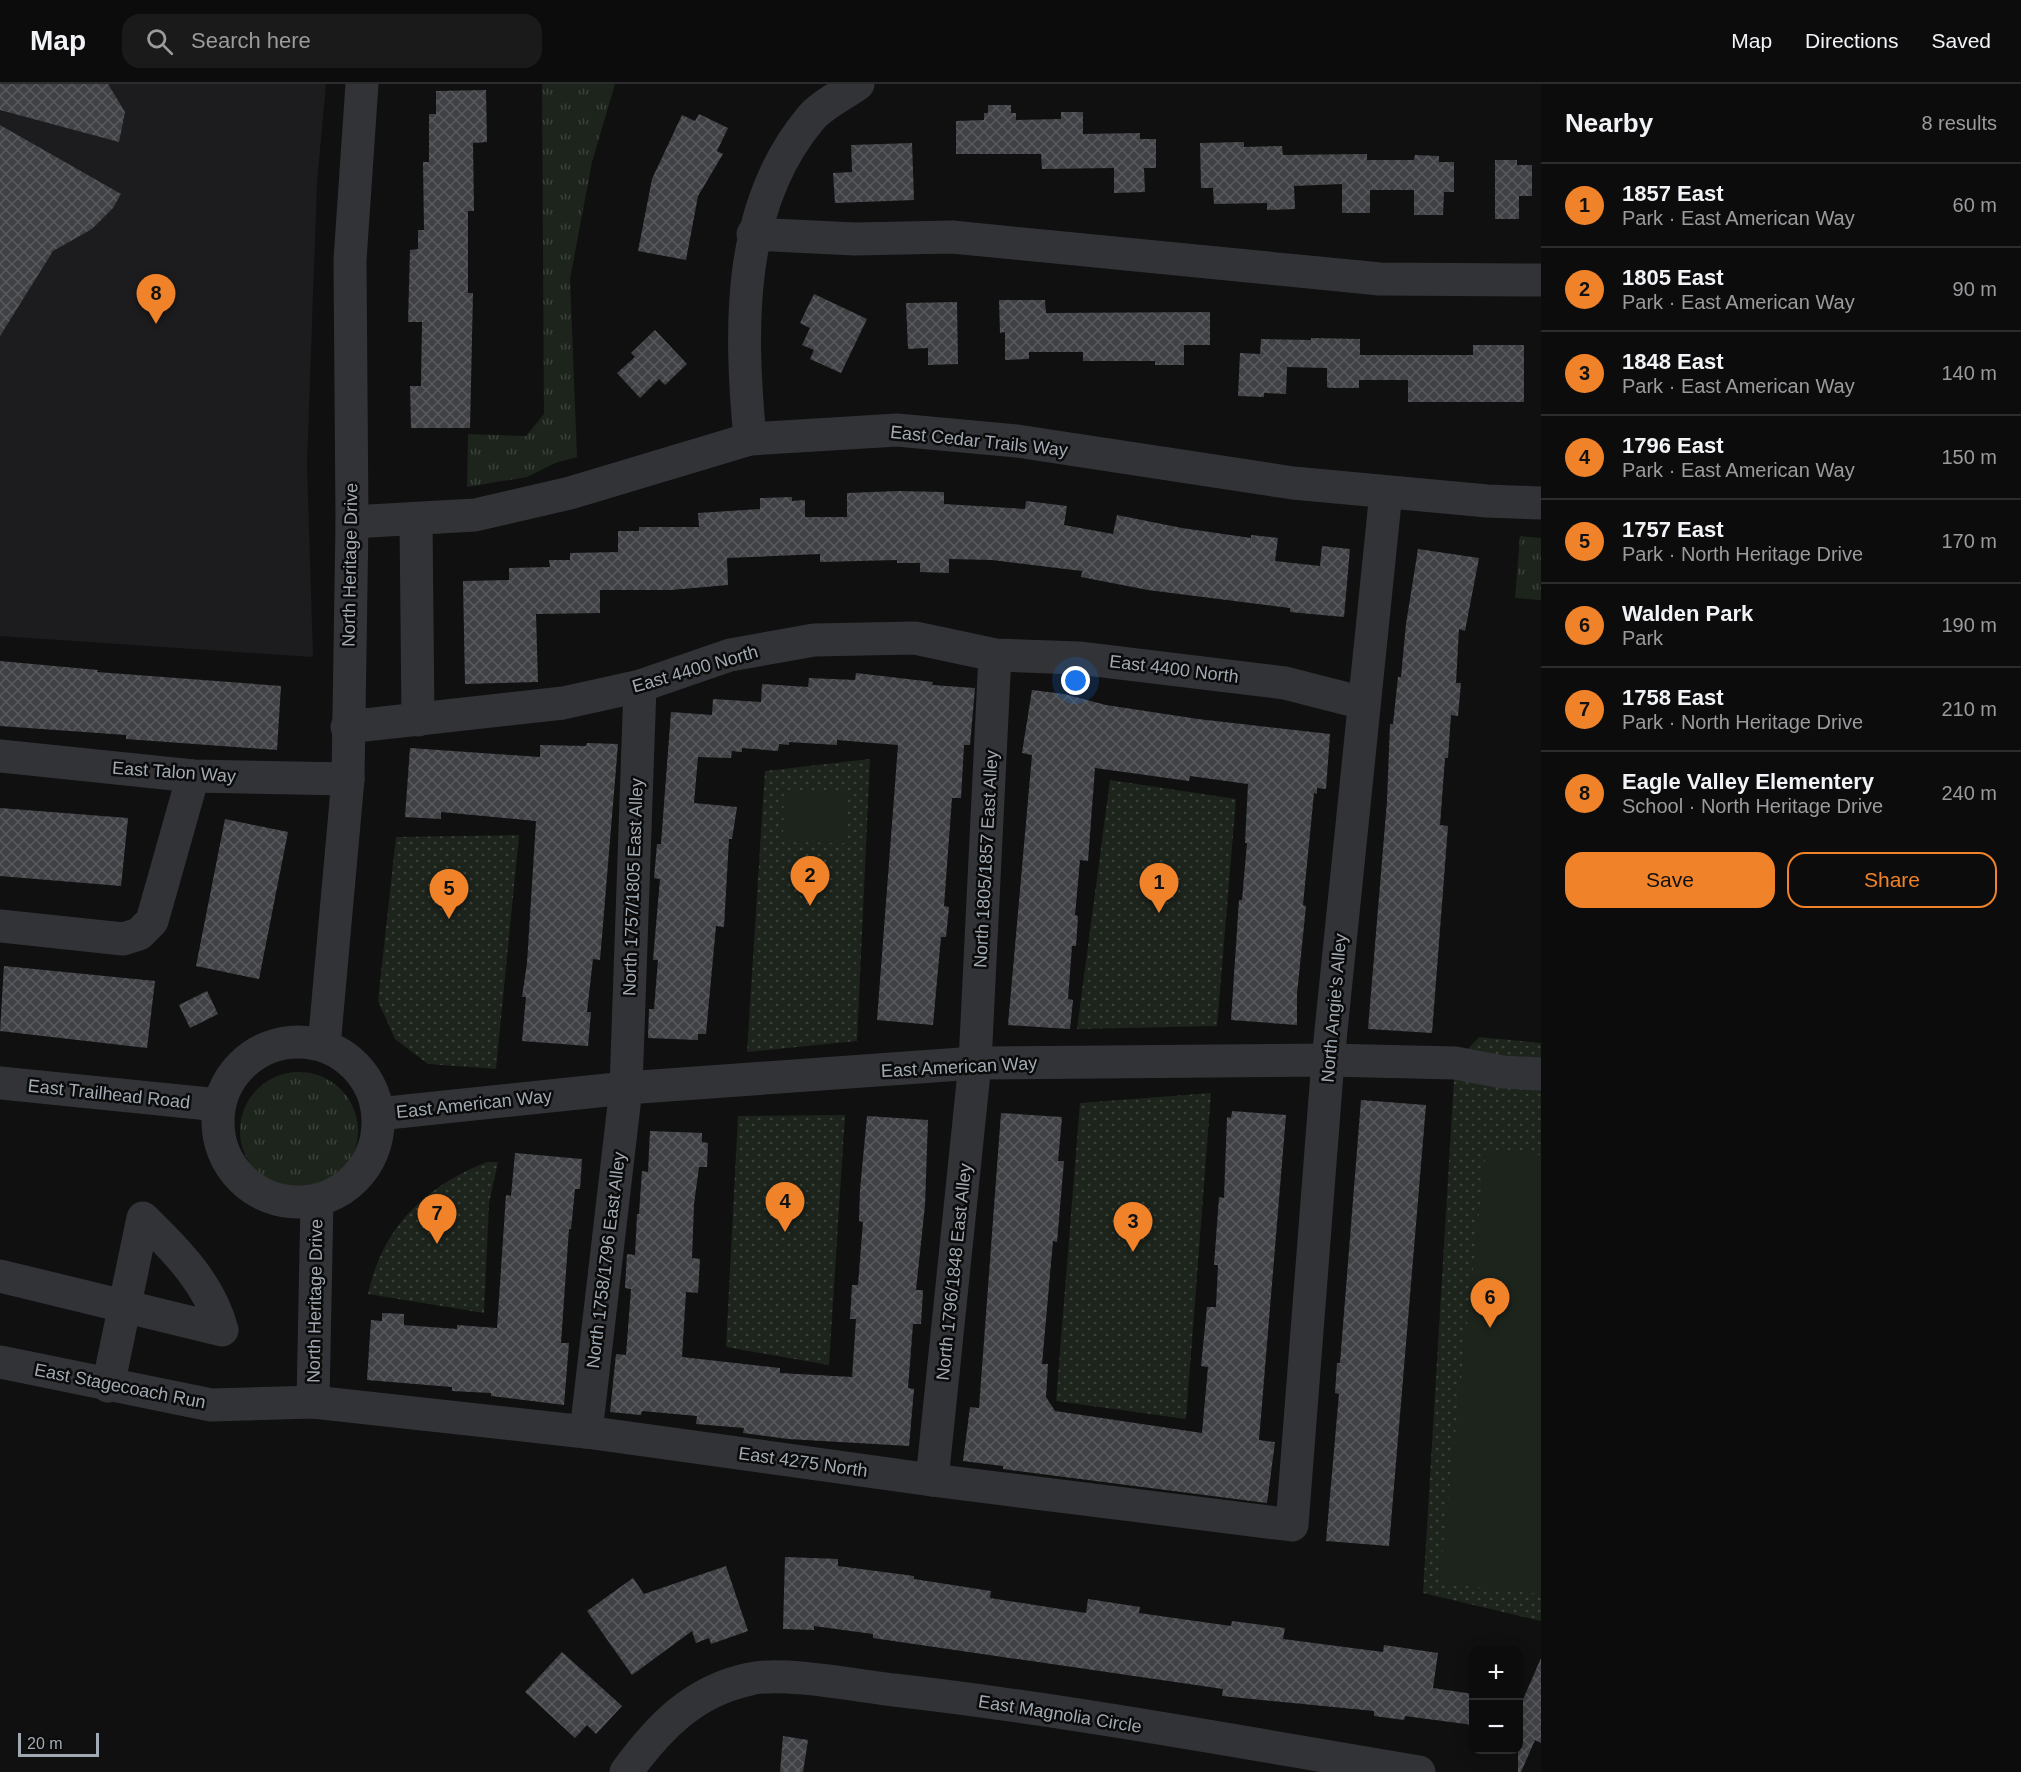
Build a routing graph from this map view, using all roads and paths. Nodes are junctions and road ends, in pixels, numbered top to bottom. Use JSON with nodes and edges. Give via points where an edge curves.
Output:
{"nodes":[{"id":1,"x":362,"y":84,"type":"edge"},
{"id":2,"x":858,"y":84,"type":"edge"},
{"id":3,"x":753,"y":234,"type":"junction"},
{"id":4,"x":1541,"y":280,"type":"edge"},
{"id":5,"x":750,"y":439,"type":"junction"},
{"id":6,"x":1386,"y":492,"type":"junction"},
{"id":7,"x":1541,"y":503,"type":"edge"},
{"id":8,"x":416,"y":519,"type":"junction"},
{"id":9,"x":352,"y":522,"type":"junction"},
{"id":10,"x":995,"y":655,"type":"junction"},
{"id":11,"x":640,"y":686,"type":"junction"},
{"id":12,"x":1362,"y":703,"type":"junction"},
{"id":13,"x":418,"y":720,"type":"junction"},
{"id":14,"x":347,"y":727,"type":"junction"},
{"id":15,"x":0,"y":756,"type":"edge"},
{"id":16,"x":193,"y":776,"type":"junction"},
{"id":17,"x":348,"y":779,"type":"junction"},
{"id":18,"x":0,"y":926,"type":"edge"},
{"id":19,"x":324,"y":1046,"type":"junction"},
{"id":20,"x":1328,"y":1060,"type":"junction"},
{"id":21,"x":975,"y":1063,"type":"junction"},
{"id":22,"x":1541,"y":1074,"type":"edge"},
{"id":23,"x":0,"y":1083,"type":"edge"},
{"id":24,"x":626,"y":1088,"type":"junction"},
{"id":25,"x":219,"y":1105,"type":"junction"},
{"id":26,"x":378,"y":1114,"type":"junction"},
{"id":27,"x":317,"y":1200,"type":"junction"},
{"id":28,"x":0,"y":1276,"type":"edge"},
{"id":29,"x":0,"y":1362,"type":"edge"},
{"id":30,"x":108,"y":1386,"type":"junction"},
{"id":31,"x":313,"y":1402,"type":"junction"},
{"id":32,"x":586,"y":1432,"type":"junction"},
{"id":33,"x":932,"y":1480,"type":"junction"},
{"id":34,"x":1292,"y":1525,"type":"joint"},
{"id":35,"x":626,"y":1772,"type":"edge"},
{"id":36,"x":1419,"y":1772,"type":"edge"}],
"edges":[{"from":1,"to":9,"type":"street","name":"North Heritage Drive","via":[[350,260]]},
{"from":2,"to":3,"type":"street","via":[[811,118],[774,174]]},
{"from":3,"to":4,"type":"street","via":[[855,239],[952,237],[1380,279]]},
{"from":3,"to":5,"type":"street","via":[[742,338]]},
{"from":5,"to":6,"type":"street","name":"East Cedar Trails Way","via":[[897,430],[1017,441],[1293,483]]},
{"from":5,"to":8,"type":"street","name":"East Cedar Trails Way","via":[[570,493],[475,515]]},
{"from":6,"to":7,"type":"street","name":"East Cedar Trails Way"},
{"from":6,"to":12,"type":"street","name":"North Angie's Alley"},
{"from":8,"to":9,"type":"street","name":"East Cedar Trails Way"},
{"from":8,"to":13,"type":"street"},
{"from":9,"to":14,"type":"street","name":"North Heritage Drive"},
{"from":10,"to":11,"type":"street","name":"East 4400 North","via":[[915,638],[814,640],[730,655]]},
{"from":10,"to":12,"type":"street","name":"East 4400 North","via":[[1079,658],[1285,683]]},
{"from":10,"to":21,"type":"street","name":"North 1805/1857 East Alley"},
{"from":11,"to":13,"type":"street","name":"East 4400 North","via":[[563,704]]},
{"from":11,"to":24,"type":"street","name":"North 1757/1805 East Alley"},
{"from":12,"to":20,"type":"street","name":"North Angie's Alley"},
{"from":13,"to":14,"type":"street","name":"East 4400 North"},
{"from":14,"to":17,"type":"street","name":"North Heritage Drive"},
{"from":15,"to":16,"type":"street","name":"East Talon Way"},
{"from":16,"to":17,"type":"street","name":"East Talon Way"},
{"from":16,"to":18,"type":"street","via":[[152,921],[139,934],[123,939]]},
{"from":17,"to":19,"type":"street","name":"North Heritage Drive"},
{"from":19,"to":25,"type":"street","via":[[303,1042],[269,1047],[241,1065],[228,1081]]},
{"from":19,"to":26,"type":"street","via":[[345,1057],[363,1075],[373,1092]]},
{"from":20,"to":21,"type":"street","name":"East American Way"},
{"from":20,"to":22,"type":"street","name":"East American Way","via":[[1455,1063]]},
{"from":20,"to":34,"type":"street","name":"North Angie's Alley"},
{"from":21,"to":24,"type":"street","name":"East American Way"},
{"from":21,"to":33,"type":"street","name":"North 1796/1848 East Alley"},
{"from":23,"to":25,"type":"street","name":"East Trailhead Road"},
{"from":24,"to":26,"type":"street","name":"East American Way"},
{"from":24,"to":32,"type":"street","name":"North 1758/1796 East Alley"},
{"from":25,"to":27,"type":"street","via":[[218,1133],[224,1156],[236,1174],[255,1190],[278,1200]]},
{"from":26,"to":27,"type":"street","via":[[377,1137],[360,1172],[336,1192]]},
{"from":27,"to":31,"type":"street","name":"North Heritage Drive"},
{"from":28,"to":30,"type":"street","via":[[124,1306]]},
{"from":29,"to":30,"type":"street","name":"East Stagecoach Run"},
{"from":30,"to":31,"type":"street","name":"East Stagecoach Run","via":[[211,1405]]},
{"from":31,"to":32,"type":"street","name":"East 4275 North"},
{"from":32,"to":33,"type":"street","name":"East 4275 North"},
{"from":33,"to":34,"type":"street","name":"East 4275 North"},
{"from":35,"to":36,"type":"street","name":"East Magnolia Circle","via":[[671,1717],[702,1698],[752,1678],[809,1680],[960,1698]]}]}
